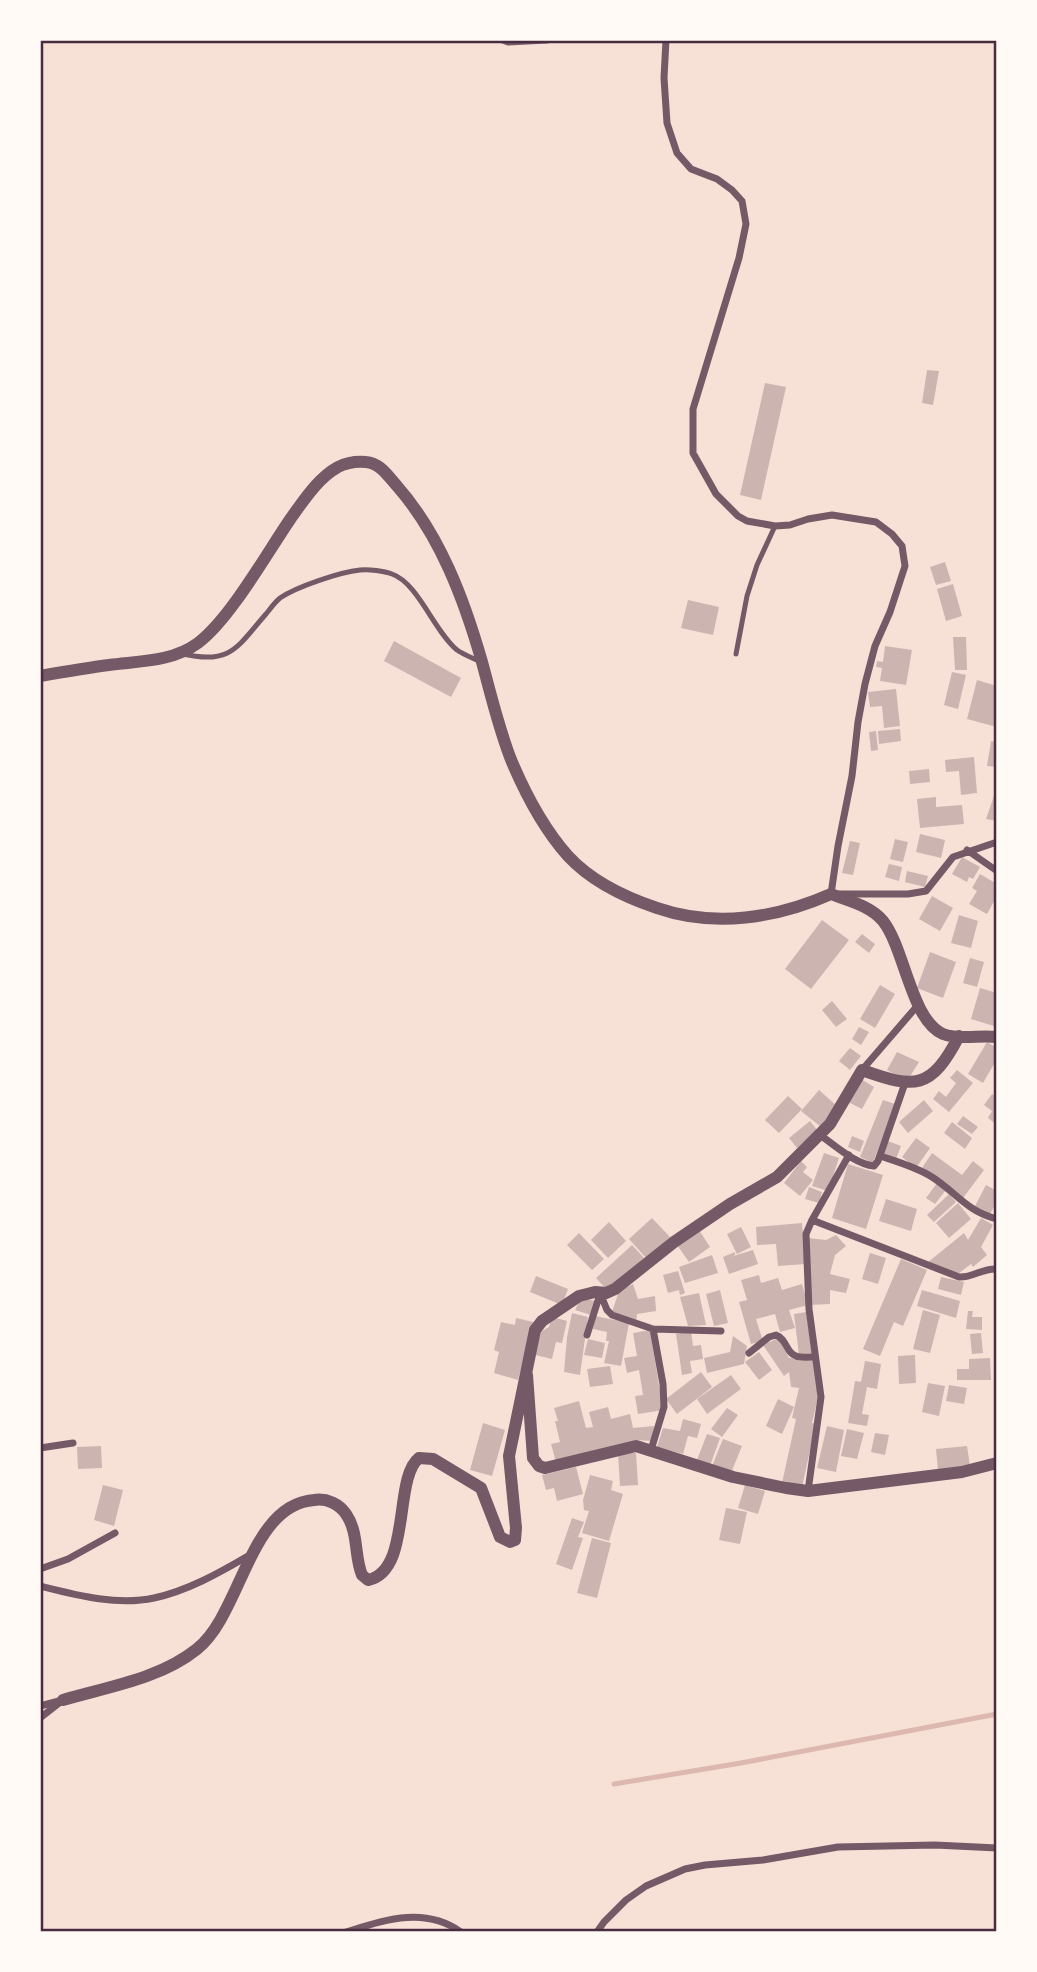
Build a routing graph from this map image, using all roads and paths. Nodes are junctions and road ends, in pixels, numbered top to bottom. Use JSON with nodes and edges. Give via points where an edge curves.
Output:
{"nodes":[{"id":1,"x":503,"y":40,"type":"edge"},
{"id":2,"x":547,"y":40,"type":"edge"},
{"id":3,"x":666,"y":40,"type":"edge"},
{"id":4,"x":775,"y":526,"type":"junction"},
{"id":5,"x":180,"y":654,"type":"junction"},
{"id":6,"x":736,"y":654,"type":"dead end"},
{"id":7,"x":482,"y":662,"type":"junction"},
{"id":8,"x":40,"y":676,"type":"edge"},
{"id":9,"x":997,"y":842,"type":"edge"},
{"id":10,"x":967,"y":850,"type":"junction"},
{"id":11,"x":997,"y":871,"type":"edge"},
{"id":12,"x":831,"y":894,"type":"junction"},
{"id":13,"x":918,"y":1005,"type":"junction"},
{"id":14,"x":959,"y":1037,"type":"junction"},
{"id":15,"x":997,"y":1037,"type":"edge"},
{"id":16,"x":862,"y":1070,"type":"junction"},
{"id":17,"x":905,"y":1083,"type":"junction"},
{"id":18,"x":820,"y":1135,"type":"junction"},
{"id":19,"x":849,"y":1155,"type":"junction"},
{"id":20,"x":880,"y":1156,"type":"junction"},
{"id":21,"x":997,"y":1219,"type":"edge"},
{"id":22,"x":812,"y":1220,"type":"junction"},
{"id":23,"x":997,"y":1269,"type":"edge"},
{"id":24,"x":600,"y":1293,"type":"junction"},
{"id":25,"x":653,"y":1329,"type":"junction"},
{"id":26,"x":720,"y":1331,"type":"dead end"},
{"id":27,"x":587,"y":1335,"type":"dead end"},
{"id":28,"x":749,"y":1353,"type":"dead end"},
{"id":29,"x":815,"y":1357,"type":"junction"},
{"id":30,"x":526,"y":1364,"type":"junction"},
{"id":31,"x":73,"y":1443,"type":"dead end"},
{"id":32,"x":40,"y":1448,"type":"edge"},
{"id":33,"x":651,"y":1450,"type":"junction"},
{"id":34,"x":997,"y":1463,"type":"edge"},
{"id":35,"x":808,"y":1491,"type":"junction"},
{"id":36,"x":115,"y":1533,"type":"dead end"},
{"id":37,"x":252,"y":1554,"type":"junction"},
{"id":38,"x":40,"y":1569,"type":"edge"},
{"id":39,"x":40,"y":1586,"type":"edge"},
{"id":40,"x":63,"y":1700,"type":"junction"},
{"id":41,"x":40,"y":1706,"type":"edge"},
{"id":42,"x":40,"y":1718,"type":"edge"},
{"id":43,"x":997,"y":1849,"type":"edge"},
{"id":44,"x":346,"y":1932,"type":"edge"},
{"id":45,"x":461,"y":1932,"type":"edge"},
{"id":46,"x":597,"y":1932,"type":"edge"}],
"edges":[{"from":1,"to":2,"type":"street"},
{"from":3,"to":4,"type":"street","via":[[667,123],[677,153],[691,169],[732,190],[742,201],[746,224],[693,409],[693,453],[716,494],[738,516]]},
{"from":4,"to":6,"type":"lane","via":[[747,596]]},
{"from":4,"to":12,"type":"street","via":[[832,515],[876,522],[902,546],[905,566],[865,684]]},
{"from":5,"to":7,"type":"lane","via":[[218,658],[236,649],[279,599],[322,579],[361,569],[393,574],[414,590],[458,651]]},
{"from":5,"to":7,"type":"street","via":[[213,629],[324,477],[339,466],[369,462],[383,469],[424,523],[456,586]]},
{"from":5,"to":8,"type":"street"},
{"from":7,"to":12,"type":"street","via":[[511,761],[529,798],[568,855],[604,885],[663,910],[718,919],[768,916]]},
{"from":9,"to":10,"type":"street"},
{"from":10,"to":11,"type":"street"},
{"from":10,"to":12,"type":"street","via":[[945,864],[926,891]]},
{"from":12,"to":13,"type":"street","via":[[862,906],[884,922]]},
{"from":13,"to":14,"type":"street","via":[[937,1030]]},
{"from":13,"to":16,"type":"street"},
{"from":14,"to":15,"type":"street"},
{"from":14,"to":17,"type":"street","via":[[942,1066],[924,1079]]},
{"from":16,"to":17,"type":"street"},
{"from":16,"to":18,"type":"street"},
{"from":17,"to":20,"type":"street"},
{"from":18,"to":19,"type":"street"},
{"from":18,"to":24,"type":"street","via":[[777,1177],[674,1242],[615,1289]]},
{"from":19,"to":20,"type":"street","via":[[871,1166]]},
{"from":19,"to":22,"type":"street"},
{"from":20,"to":21,"type":"street","via":[[935,1179],[975,1212]]},
{"from":22,"to":23,"type":"street","via":[[959,1278]]},
{"from":22,"to":29,"type":"street","via":[[806,1234]]},
{"from":24,"to":25,"type":"street","via":[[612,1315]]},
{"from":24,"to":27,"type":"street"},
{"from":24,"to":30,"type":"street","via":[[585,1293],[542,1321],[531,1337]]},
{"from":25,"to":26,"type":"street"},
{"from":25,"to":33,"type":"street","via":[[664,1407]]},
{"from":28,"to":29,"type":"street","via":[[776,1335],[796,1357]]},
{"from":29,"to":35,"type":"street","via":[[821,1398]]},
{"from":30,"to":33,"type":"street","via":[[533,1458],[539,1466],[552,1468],[636,1446]]},
{"from":30,"to":37,"type":"street","via":[[509,1456],[514,1540],[500,1537],[481,1488],[424,1457],[410,1469],[396,1546],[375,1578],[368,1580],[362,1575],[348,1517],[332,1502],[320,1499],[290,1508],[261,1537]]},
{"from":31,"to":32,"type":"street"},
{"from":33,"to":35,"type":"street","via":[[733,1477]]},
{"from":34,"to":35,"type":"street","via":[[962,1472]]},
{"from":36,"to":38,"type":"street"},
{"from":37,"to":39,"type":"street","via":[[212,1576],[154,1598],[107,1600]]},
{"from":37,"to":40,"type":"street","via":[[227,1608],[197,1649],[168,1667]]},
{"from":40,"to":41,"type":"street"},
{"from":40,"to":42,"type":"street"},
{"from":43,"to":46,"type":"street","via":[[838,1847],[685,1869],[626,1900]]},
{"from":44,"to":45,"type":"street","via":[[405,1916],[426,1917]]}]}
